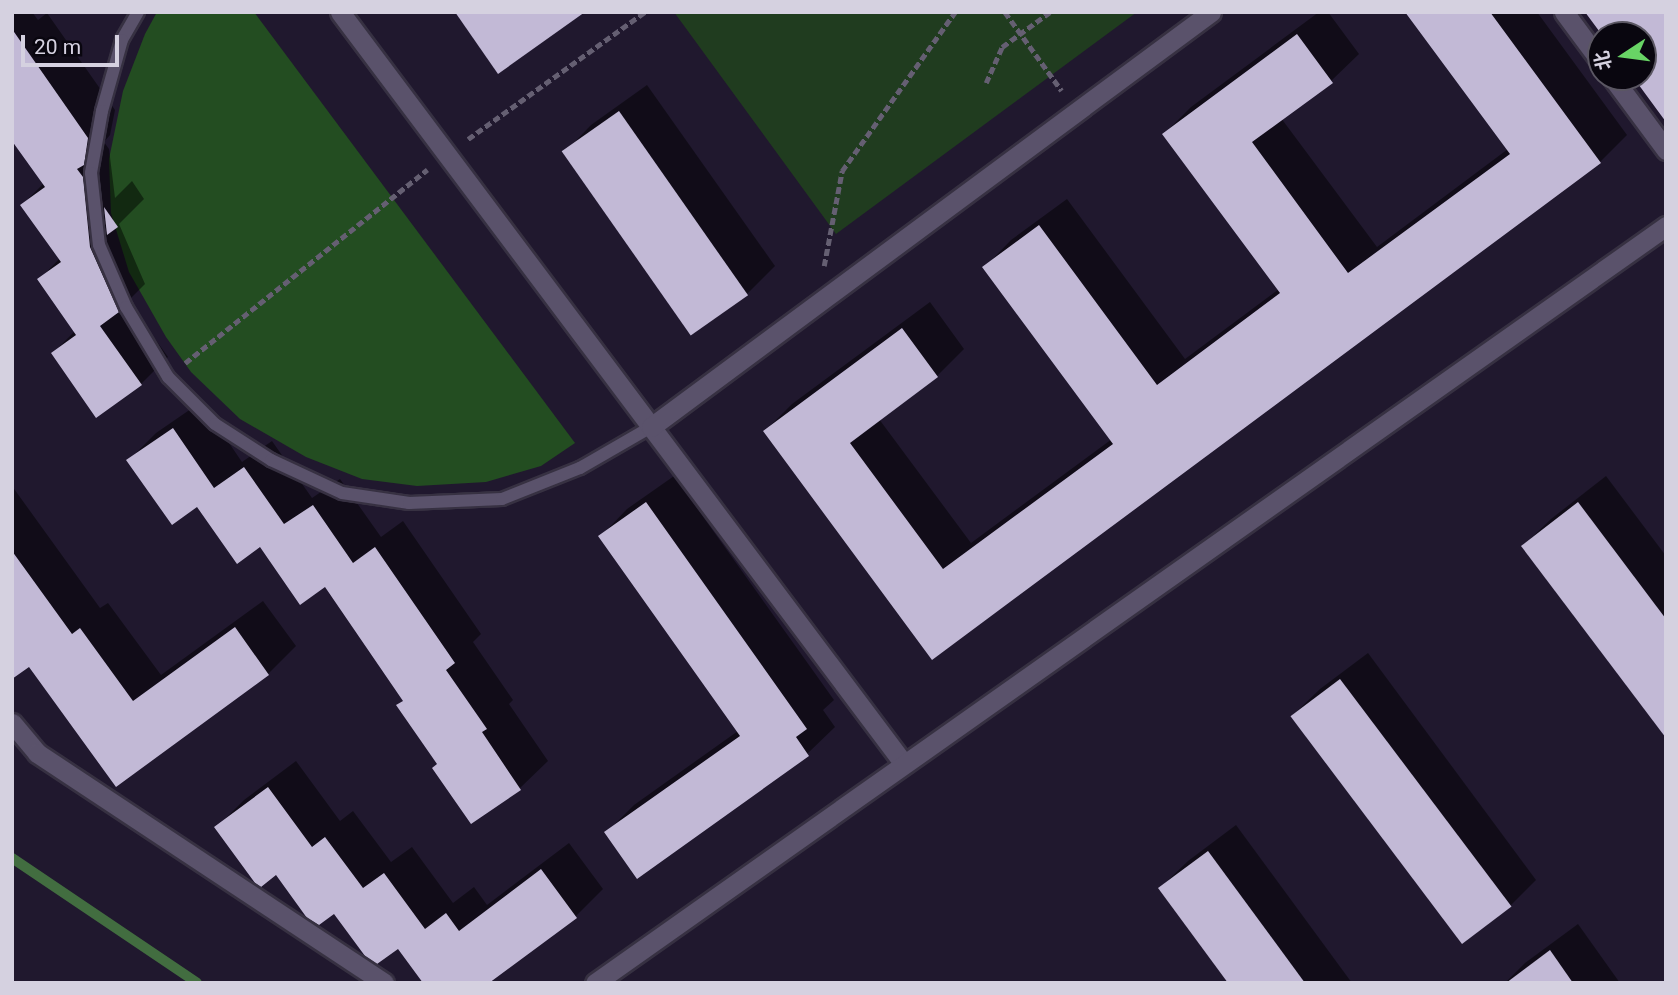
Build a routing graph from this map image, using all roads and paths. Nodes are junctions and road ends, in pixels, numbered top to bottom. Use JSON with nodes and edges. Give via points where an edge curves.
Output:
{"nodes":[{"id":1,"x":138,"y":12,"type":"edge"},
{"id":2,"x":341,"y":12,"type":"edge"},
{"id":3,"x":645,"y":12,"type":"edge"},
{"id":4,"x":955,"y":12,"type":"edge"},
{"id":5,"x":1005,"y":12,"type":"edge"},
{"id":6,"x":1050,"y":12,"type":"edge"},
{"id":7,"x":1211,"y":12,"type":"edge"},
{"id":8,"x":1564,"y":12,"type":"edge"},
{"id":9,"x":1021,"y":34,"type":"junction"},
{"id":10,"x":1587,"y":43,"type":"edge"},
{"id":11,"x":986,"y":83,"type":"dead end"},
{"id":12,"x":1622,"y":91,"type":"edge"},
{"id":13,"x":1077,"y":111,"type":"junction"},
{"id":14,"x":1666,"y":150,"type":"edge"},
{"id":15,"x":447,"y":154,"type":"junction"},
{"id":16,"x":1666,"y":226,"type":"edge"},
{"id":17,"x":817,"y":304,"type":"junction"},
{"id":18,"x":168,"y":377,"type":"junction"},
{"id":19,"x":652,"y":427,"type":"junction"},
{"id":20,"x":12,"y":723,"type":"edge"},
{"id":21,"x":904,"y":764,"type":"junction"},
{"id":22,"x":384,"y":983,"type":"edge"},
{"id":23,"x":595,"y":983,"type":"edge"}],
"edges":[{"from":1,"to":18,"type":"lane","via":[[122,40],[91,173],[99,244],[126,307]]},
{"from":2,"to":15,"type":"street"},
{"from":3,"to":15,"type":"path"},
{"from":4,"to":17,"type":"path","via":[[842,171]]},
{"from":5,"to":9,"type":"path"},
{"from":6,"to":9,"type":"path"},
{"from":7,"to":13,"type":"street"},
{"from":8,"to":10,"type":"street"},
{"from":9,"to":11,"type":"path","via":[[1002,47]]},
{"from":9,"to":13,"type":"path"},
{"from":12,"to":14,"type":"street"},
{"from":13,"to":17,"type":"street"},
{"from":15,"to":18,"type":"path"},
{"from":15,"to":19,"type":"street"},
{"from":16,"to":21,"type":"street"},
{"from":17,"to":19,"type":"street"},
{"from":18,"to":19,"type":"lane","via":[[215,424],[271,460],[342,493],[409,503],[502,499],[580,468]]},
{"from":19,"to":21,"type":"street"},
{"from":20,"to":22,"type":"street","via":[[47,760]]},
{"from":21,"to":23,"type":"street"}]}
